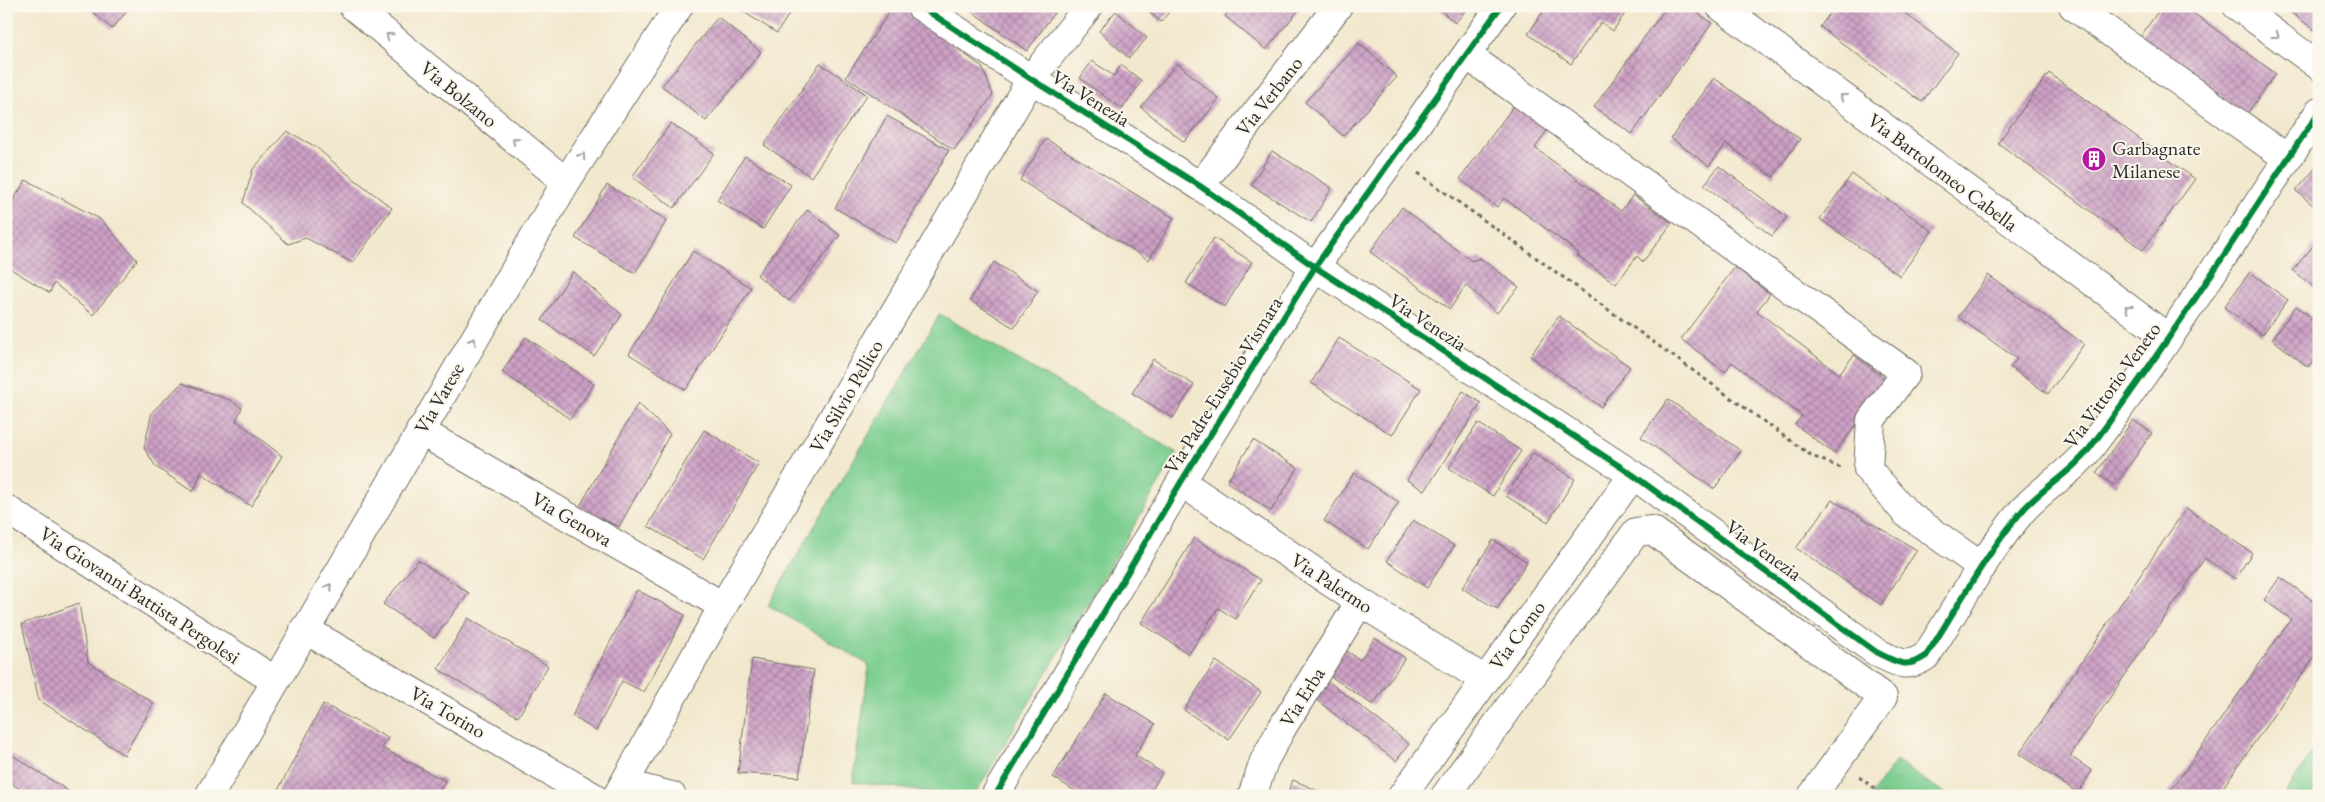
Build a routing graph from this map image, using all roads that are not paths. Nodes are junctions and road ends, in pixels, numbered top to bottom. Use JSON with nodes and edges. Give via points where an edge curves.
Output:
{"nodes":[{"id":1,"x":353,"y":6,"type":"edge"},
{"id":2,"x":679,"y":6,"type":"edge"},
{"id":3,"x":920,"y":6,"type":"edge"},
{"id":4,"x":1088,"y":6,"type":"edge"},
{"id":5,"x":1338,"y":6,"type":"edge"},
{"id":6,"x":1501,"y":6,"type":"edge"},
{"id":7,"x":1720,"y":6,"type":"edge"},
{"id":8,"x":2074,"y":6,"type":"edge"},
{"id":9,"x":2237,"y":6,"type":"edge"},
{"id":10,"x":1467,"y":55,"type":"junction"},
{"id":11,"x":2319,"y":66,"type":"edge"},
{"id":12,"x":1031,"y":79,"type":"junction"},
{"id":13,"x":2319,"y":112,"type":"edge"},
{"id":14,"x":2287,"y":158,"type":"junction"},
{"id":15,"x":566,"y":182,"type":"junction"},
{"id":16,"x":1200,"y":186,"type":"junction"},
{"id":17,"x":1315,"y":267,"type":"junction"},
{"id":18,"x":2167,"y":337,"type":"junction"},
{"id":19,"x":420,"y":432,"type":"junction"},
{"id":20,"x":1633,"y":475,"type":"junction"},
{"id":21,"x":1181,"y":482,"type":"junction"},
{"id":22,"x":6,"y":509,"type":"edge"},
{"id":23,"x":1982,"y":567,"type":"junction"},
{"id":24,"x":1360,"y":602,"type":"junction"},
{"id":25,"x":723,"y":606,"type":"junction"},
{"id":26,"x":304,"y":629,"type":"junction"},
{"id":27,"x":1915,"y":663,"type":"joint"},
{"id":28,"x":274,"y":680,"type":"junction"},
{"id":29,"x":1485,"y":680,"type":"junction"},
{"id":30,"x":621,"y":790,"type":"edge"},
{"id":31,"x":209,"y":796,"type":"edge"},
{"id":32,"x":592,"y":796,"type":"edge"},
{"id":33,"x":672,"y":796,"type":"edge"},
{"id":34,"x":995,"y":796,"type":"edge"},
{"id":35,"x":1252,"y":796,"type":"edge"},
{"id":36,"x":1402,"y":796,"type":"edge"},
{"id":37,"x":1445,"y":796,"type":"edge"},
{"id":38,"x":1812,"y":796,"type":"edge"}],
"edges":[{"from":15,"to":1,"type":"street","name":"Via Bolzano","one_way":true},
{"from":15,"to":2,"type":"street","name":"Via Varese","one_way":true},
{"from":3,"to":12,"type":"street","name":"Via Venezia"},
{"from":4,"to":12,"type":"street","name":"Via Silvio Pellico"},
{"from":5,"to":16,"type":"street","name":"Via Verbano"},
{"from":6,"to":10,"type":"street","name":"Via Padre Eusebio Vismara"},
{"from":18,"to":7,"type":"street","name":"Via Bartolomeo Cabella","one_way":true},
{"from":8,"to":14,"type":"street"},
{"from":9,"to":11,"type":"street","one_way":true},
{"from":10,"to":17,"type":"street","name":"Via Padre Eusebio Vismara"},
{"from":10,"to":23,"type":"street","via":[[1906,373],[1871,420],[1868,469],[1906,513]]},
{"from":12,"to":16,"type":"street","name":"Via Venezia"},
{"from":12,"to":25,"type":"street","name":"Via Silvio Pellico"},
{"from":13,"to":14,"type":"street","name":"Via Vittorio Veneto"},
{"from":14,"to":18,"type":"street","name":"Via Vittorio Veneto"},
{"from":19,"to":15,"type":"street","name":"Via Varese","one_way":true},
{"from":16,"to":17,"type":"street","name":"Via Venezia"},
{"from":17,"to":20,"type":"street","name":"Via Venezia"},
{"from":17,"to":21,"type":"street","name":"Via Padre Eusebio Vismara"},
{"from":18,"to":23,"type":"street","name":"Via Vittorio Veneto","via":[[2087,452],[2022,511]]},
{"from":19,"to":25,"type":"street","name":"Via Genova"},
{"from":26,"to":19,"type":"street","name":"Via Varese","one_way":true},
{"from":20,"to":27,"type":"street","name":"Via Venezia","via":[[1876,652],[1904,665]]},
{"from":20,"to":29,"type":"street","name":"Via Como"},
{"from":21,"to":24,"type":"street","name":"Via Palermo"},
{"from":21,"to":34,"type":"street","name":"Via Padre Eusebio Vismara"},
{"from":22,"to":28,"type":"street","name":"Via Giovanni Battista Pergolesi"},
{"from":23,"to":27,"type":"street","name":"Via Vittorio Veneto","via":[[1926,656]]},
{"from":24,"to":29,"type":"street","name":"Via Palermo"},
{"from":24,"to":35,"type":"street","name":"Via Erba","via":[[1282,728],[1264,761]]},
{"from":25,"to":30,"type":"street","name":"Via Silvio Pellico"},
{"from":26,"to":28,"type":"street","name":"Via Varese"},
{"from":26,"to":32,"type":"street","name":"Via Torino"},
{"from":28,"to":31,"type":"street","name":"Via Varese"},
{"from":29,"to":36,"type":"street","name":"Via Como"},
{"from":30,"to":33,"type":"street"},
{"from":37,"to":38,"type":"street","via":[[1636,532],[1652,530],[1883,697]]}]}
